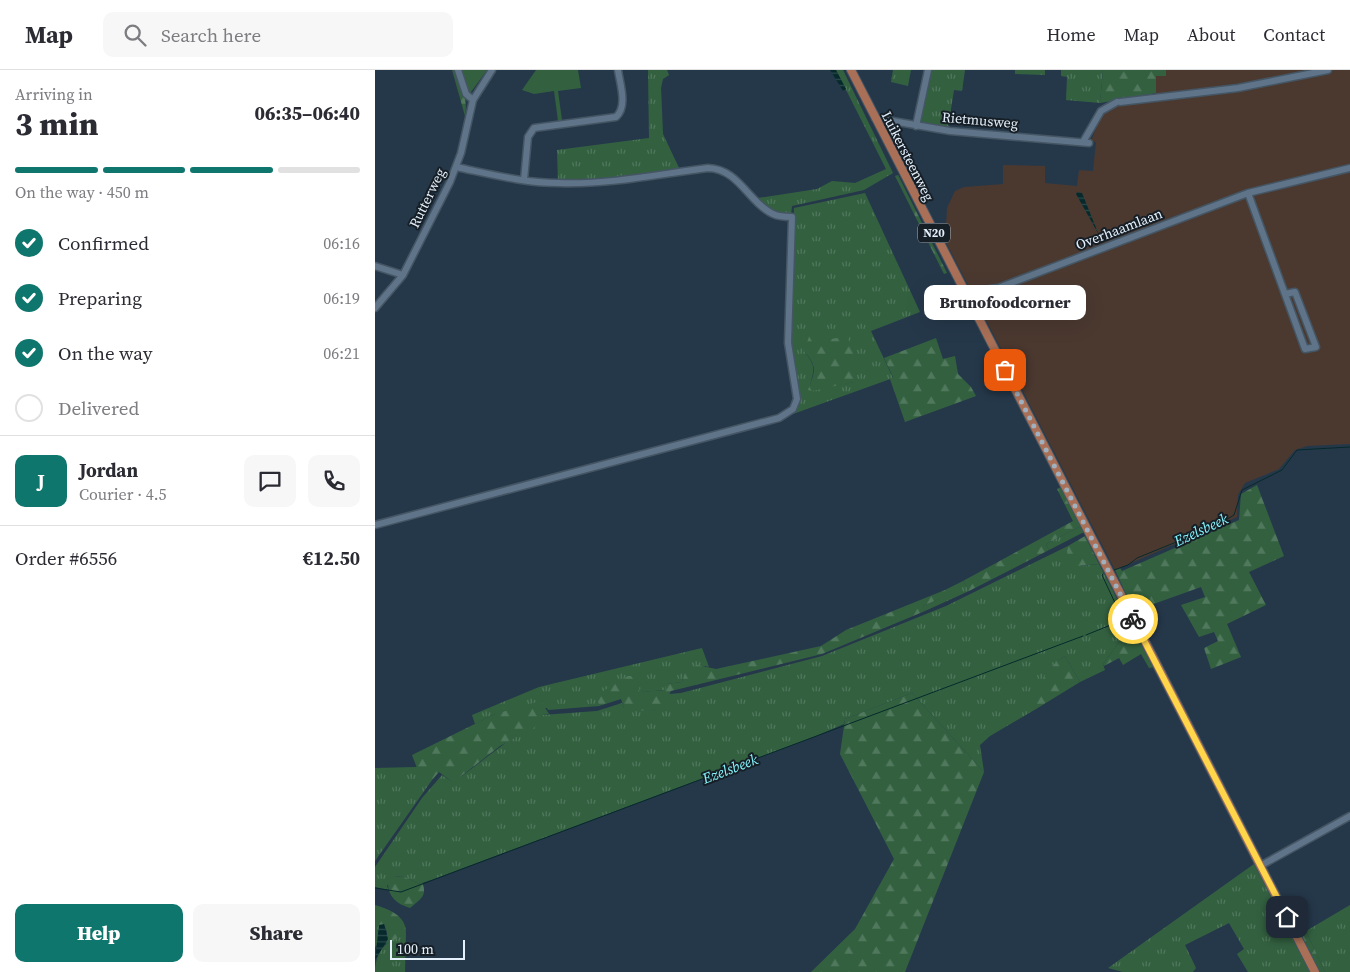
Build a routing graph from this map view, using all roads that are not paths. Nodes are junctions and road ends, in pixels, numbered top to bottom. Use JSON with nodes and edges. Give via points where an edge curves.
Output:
{"nodes":[{"id":1,"x":458,"y":70,"type":"edge"},
{"id":2,"x":492,"y":70,"type":"edge"},
{"id":3,"x":618,"y":70,"type":"edge"},
{"id":4,"x":851,"y":70,"type":"edge"},
{"id":5,"x":928,"y":70,"type":"edge"},
{"id":6,"x":1329,"y":70,"type":"edge"},
{"id":7,"x":473,"y":100,"type":"junction"},
{"id":8,"x":875,"y":118,"type":"junction"},
{"id":9,"x":916,"y":126,"type":"junction"},
{"id":10,"x":456,"y":167,"type":"junction"},
{"id":11,"x":1350,"y":168,"type":"edge"},
{"id":12,"x":524,"y":180,"type":"junction"},
{"id":13,"x":1248,"y":193,"type":"junction"},
{"id":14,"x":375,"y":266,"type":"edge"},
{"id":15,"x":403,"y":275,"type":"junction"},
{"id":16,"x":998,"y":288,"type":"junction"},
{"id":17,"x":965,"y":293,"type":"junction"},
{"id":18,"x":1285,"y":294,"type":"junction"},
{"id":19,"x":971,"y":304,"type":"junction"},
{"id":20,"x":375,"y":308,"type":"edge"},
{"id":21,"x":375,"y":525,"type":"edge"},
{"id":22,"x":1350,"y":816,"type":"edge"},
{"id":23,"x":1260,"y":866,"type":"junction"},
{"id":24,"x":1315,"y":972,"type":"edge"}],
"edges":[{"from":1,"to":7,"type":"street","via":[[466,94]]},
{"from":2,"to":7,"type":"street","name":"Rutterweg"},
{"from":3,"to":12,"type":"street","via":[[623,104],[620,113],[616,117],[534,128],[528,137]]},
{"from":4,"to":8,"type":"main road","name":"Luikersteenweg","number":"N20"},
{"from":5,"to":9,"type":"street"},
{"from":6,"to":9,"type":"street","name":"Rietmusweg","via":[[1238,88],[1119,102],[1101,110],[1086,142]]},
{"from":7,"to":10,"type":"street","name":"Rutterweg"},
{"from":8,"to":9,"type":"street","name":"Rietmusweg"},
{"from":8,"to":17,"type":"main road","name":"Luikersteenweg","number":"N20"},
{"from":10,"to":12,"type":"street"},
{"from":10,"to":15,"type":"street","name":"Rutterweg"},
{"from":11,"to":13,"type":"street","name":"Overhaamlaan"},
{"from":12,"to":21,"type":"street","via":[[585,183],[719,168],[730,174],[774,215],[793,217],[788,336],[797,398],[793,409],[786,416]]},
{"from":13,"to":16,"type":"street","name":"Overhaamlaan"},
{"from":13,"to":18,"type":"street"},
{"from":14,"to":15,"type":"street"},
{"from":15,"to":20,"type":"street","name":"Rutterweg"},
{"from":16,"to":17,"type":"street","name":"Overhaamlaan"},
{"from":16,"to":19,"type":"street","name":"Overhaamlaan"},
{"from":17,"to":19,"type":"main road","name":"Luikersteenweg","number":"N20"},
{"from":18,"to":18,"type":"street","via":[[1295,292],[1316,347],[1305,349]]},
{"from":19,"to":23,"type":"main road","name":"Luikersteenweg","number":"N20"},
{"from":22,"to":23,"type":"street"},
{"from":23,"to":24,"type":"main road","name":"Luikersteenweg","number":"N20"}]}
